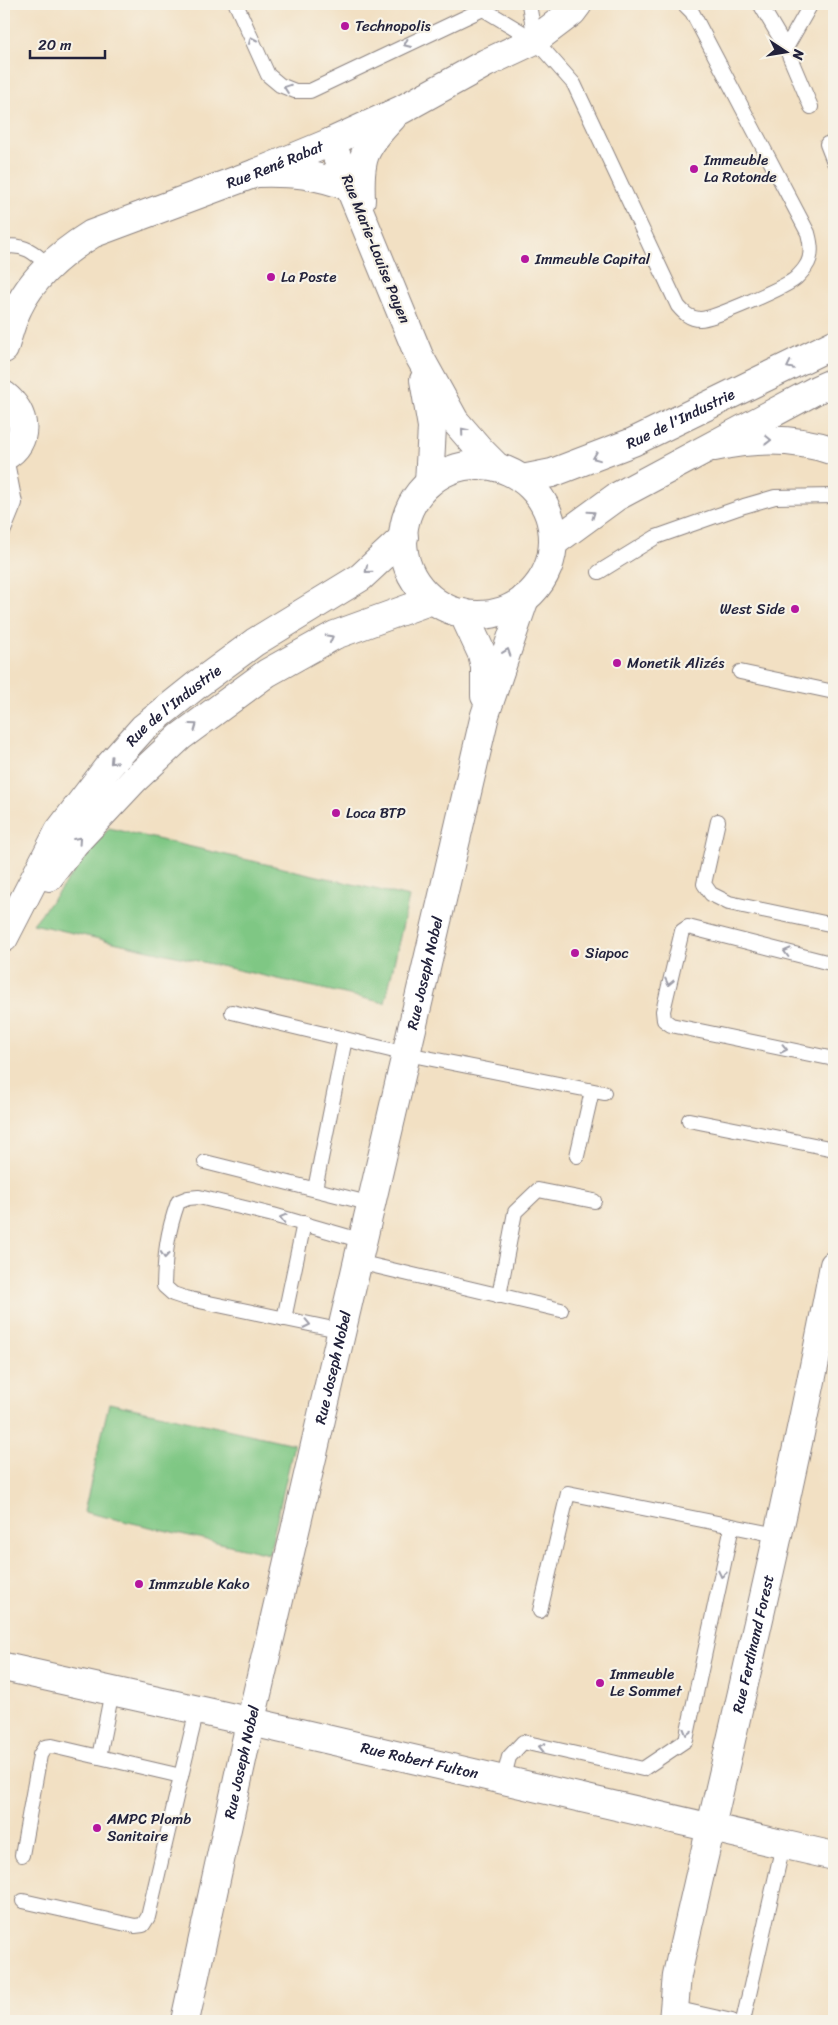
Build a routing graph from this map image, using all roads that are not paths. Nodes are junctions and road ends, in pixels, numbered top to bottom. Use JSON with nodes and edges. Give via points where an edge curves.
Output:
{"nodes":[{"id":1,"x":236,"y":4,"type":"edge"},
{"id":2,"x":529,"y":4,"type":"edge"},
{"id":3,"x":578,"y":4,"type":"edge"},
{"id":4,"x":684,"y":4,"type":"edge"},
{"id":5,"x":760,"y":4,"type":"edge"},
{"id":6,"x":811,"y":4,"type":"edge"},
{"id":7,"x":481,"y":6,"type":"edge"},
{"id":8,"x":535,"y":40,"type":"junction"},
{"id":9,"x":786,"y":48,"type":"junction"},
{"id":10,"x":811,"y":107,"type":"dead end"},
{"id":11,"x":401,"y":110,"type":"junction"},
{"id":12,"x":332,"y":142,"type":"junction"},
{"id":13,"x":827,"y":144,"type":"dead end"},
{"id":14,"x":834,"y":162,"type":"edge"},
{"id":15,"x":256,"y":173,"type":"junction"},
{"id":16,"x":350,"y":187,"type":"junction"},
{"id":17,"x":362,"y":214,"type":"junction"},
{"id":18,"x":4,"y":248,"type":"edge"},
{"id":19,"x":49,"y":266,"type":"junction"},
{"id":20,"x":834,"y":344,"type":"edge"},
{"id":21,"x":4,"y":348,"type":"edge"},
{"id":22,"x":420,"y":356,"type":"junction"},
{"id":23,"x":834,"y":382,"type":"edge"},
{"id":24,"x":4,"y":395,"type":"edge"},
{"id":25,"x":703,"y":450,"type":"junction"},
{"id":26,"x":834,"y":451,"type":"edge"},
{"id":27,"x":5,"y":457,"type":"edge"},
{"id":28,"x":497,"y":467,"type":"junction"},
{"id":29,"x":522,"y":479,"type":"junction"},
{"id":30,"x":430,"y":483,"type":"junction"},
{"id":31,"x":834,"y":496,"type":"edge"},
{"id":32,"x":4,"y":530,"type":"edge"},
{"id":33,"x":404,"y":537,"type":"junction"},
{"id":34,"x":553,"y":543,"type":"junction"},
{"id":35,"x":599,"y":572,"type":"dead end"},
{"id":36,"x":524,"y":598,"type":"junction"},
{"id":37,"x":432,"y":600,"type":"junction"},
{"id":38,"x":463,"y":613,"type":"junction"},
{"id":39,"x":740,"y":672,"type":"dead end"},
{"id":40,"x":834,"y":692,"type":"edge"},
{"id":41,"x":485,"y":715,"type":"junction"},
{"id":42,"x":718,"y":822,"type":"dead end"},
{"id":43,"x":834,"y":925,"type":"edge"},
{"id":44,"x":5,"y":936,"type":"edge"},
{"id":45,"x":834,"y":964,"type":"edge"},
{"id":46,"x":232,"y":1012,"type":"dead end"},
{"id":47,"x":345,"y":1039,"type":"junction"},
{"id":48,"x":407,"y":1054,"type":"junction"},
{"id":49,"x":834,"y":1059,"type":"edge"},
{"id":50,"x":689,"y":1120,"type":"dead end"},
{"id":51,"x":834,"y":1149,"type":"edge"},
{"id":52,"x":577,"y":1156,"type":"dead end"},
{"id":53,"x":206,"y":1162,"type":"dead end"},
{"id":54,"x":316,"y":1189,"type":"junction"},
{"id":55,"x":594,"y":1201,"type":"dead end"},
{"id":56,"x":372,"y":1204,"type":"junction"},
{"id":57,"x":304,"y":1224,"type":"junction"},
{"id":58,"x":361,"y":1252,"type":"junction"},
{"id":59,"x":834,"y":1265,"type":"edge"},
{"id":60,"x":499,"y":1296,"type":"junction"},
{"id":61,"x":561,"y":1310,"type":"dead end"},
{"id":62,"x":284,"y":1319,"type":"junction"},
{"id":63,"x":342,"y":1331,"type":"junction"},
{"id":64,"x":732,"y":1526,"type":"junction"},
{"id":65,"x":778,"y":1536,"type":"junction"},
{"id":66,"x":540,"y":1611,"type":"dead end"},
{"id":67,"x":4,"y":1667,"type":"edge"},
{"id":68,"x":112,"y":1691,"type":"junction"},
{"id":69,"x":197,"y":1710,"type":"junction"},
{"id":70,"x":252,"y":1722,"type":"junction"},
{"id":71,"x":98,"y":1757,"type":"junction"},
{"id":72,"x":181,"y":1776,"type":"junction"},
{"id":73,"x":503,"y":1781,"type":"junction"},
{"id":74,"x":710,"y":1828,"type":"junction"},
{"id":75,"x":783,"y":1845,"type":"junction"},
{"id":76,"x":22,"y":1856,"type":"dead end"},
{"id":77,"x":834,"y":1856,"type":"edge"},
{"id":78,"x":23,"y":1901,"type":"dead end"},
{"id":79,"x":674,"y":2015,"type":"edge"},
{"id":80,"x":185,"y":2021,"type":"edge"},
{"id":81,"x":732,"y":2021,"type":"edge"},
{"id":82,"x":743,"y":2021,"type":"edge"}],
"edges":[{"from":7,"to":1,"type":"lane","one_way":true,"via":[[310,91],[295,91],[268,75]]},
{"from":2,"to":8,"type":"lane"},
{"from":3,"to":8,"type":"street","name":"Rue René Rabat"},
{"from":4,"to":8,"type":"lane","via":[[692,12],[811,244],[806,266],[795,279],[707,319],[690,317],[678,306],[574,84]]},
{"from":5,"to":9,"type":"lane"},
{"from":6,"to":9,"type":"lane"},
{"from":7,"to":8,"type":"lane"},
{"from":8,"to":11,"type":"street","name":"Rue René Rabat"},
{"from":9,"to":10,"type":"lane"},
{"from":11,"to":12,"type":"street","name":"Rue René Rabat"},
{"from":11,"to":17,"type":"street","via":[[366,149],[361,163]]},
{"from":12,"to":15,"type":"street","name":"Rue René Rabat"},
{"from":12,"to":16,"type":"street","name":"Rue Marie-Louise Payen"},
{"from":13,"to":14,"type":"lane"},
{"from":15,"to":16,"type":"street","via":[[291,172],[326,178]]},
{"from":15,"to":19,"type":"street","name":"Rue René Rabat","via":[[92,234]]},
{"from":16,"to":17,"type":"street","name":"Rue Marie-Louise Payen"},
{"from":17,"to":22,"type":"street","name":"Rue Marie-Louise Payen"},
{"from":18,"to":19,"type":"lane","via":[[32,251]]},
{"from":19,"to":21,"type":"street","name":"Rue René Rabat","via":[[18,307]]},
{"from":20,"to":29,"type":"street","name":"Rue de l'Industrie","one_way":true,"via":[[633,442],[560,470]]},
{"from":28,"to":22,"type":"street","name":"Rue Marie-Louise Payen","one_way":true,"via":[[456,421]]},
{"from":22,"to":30,"type":"street","name":"Rue Marie-Louise Payen","via":[[432,427]]},
{"from":23,"to":25,"type":"street"},
{"from":24,"to":27,"type":"street","via":[[13,402],[22,422],[22,434],[17,445]]},
{"from":25,"to":26,"type":"street","one_way":true,"via":[[744,440],[770,440]]},
{"from":34,"to":25,"type":"street","one_way":true,"via":[[616,497]]},
{"from":27,"to":32,"type":"lane","via":[[15,503]]},
{"from":28,"to":29,"type":"street"},
{"from":28,"to":30,"type":"street","via":[[477,464],[456,468]]},
{"from":29,"to":34,"type":"street","via":[[547,510]]},
{"from":30,"to":33,"type":"street","via":[[410,507]]},
{"from":31,"to":35,"type":"lane","via":[[776,497],[744,506],[656,537]]},
{"from":33,"to":37,"type":"street","via":[[408,567],[418,586]]},
{"from":33,"to":44,"type":"street","name":"Rue de l'Industrie","one_way":true,"via":[[361,577],[254,642],[143,728],[59,831]]},
{"from":34,"to":36,"type":"street","via":[[544,576]]},
{"from":36,"to":38,"type":"street","via":[[491,614]]},
{"from":41,"to":36,"type":"street","name":"Rue Joseph Nobel","one_way":true},
{"from":37,"to":38,"type":"street"},
{"from":44,"to":37,"type":"street","name":"Rue de l'Industrie","one_way":true,"via":[[74,844],[135,778],[180,737],[267,673],[335,635]]},
{"from":38,"to":41,"type":"street","name":"Rue Joseph Nobel","via":[[485,667]]},
{"from":39,"to":40,"type":"lane"},
{"from":41,"to":48,"type":"street","name":"Rue Joseph Nobel"},
{"from":42,"to":43,"type":"lane","via":[[704,884],[711,894],[729,903]]},
{"from":45,"to":49,"type":"lane","one_way":true,"via":[[688,927],[682,931],[663,1011],[664,1020],[671,1025]]},
{"from":46,"to":47,"type":"lane"},
{"from":47,"to":48,"type":"lane"},
{"from":47,"to":54,"type":"lane"},
{"from":48,"to":52,"type":"lane","via":[[598,1092]]},
{"from":48,"to":56,"type":"street","name":"Rue Joseph Nobel"},
{"from":50,"to":51,"type":"lane"},
{"from":53,"to":54,"type":"lane"},
{"from":54,"to":56,"type":"lane"},
{"from":55,"to":60,"type":"lane","via":[[538,1190],[530,1196],[515,1212]]},
{"from":56,"to":58,"type":"street","name":"Rue Joseph Nobel"},
{"from":57,"to":58,"type":"lane"},
{"from":57,"to":62,"type":"lane"},
{"from":57,"to":62,"type":"lane","one_way":true,"via":[[199,1197],[178,1202],[169,1228],[164,1255],[164,1286],[173,1294]]},
{"from":58,"to":60,"type":"lane"},
{"from":58,"to":63,"type":"street","name":"Rue Joseph Nobel"},
{"from":59,"to":65,"type":"street","name":"Rue Ferdinand Forest"},
{"from":60,"to":61,"type":"lane"},
{"from":62,"to":63,"type":"lane","one_way":true},
{"from":63,"to":70,"type":"street","name":"Rue Joseph Nobel"},
{"from":64,"to":65,"type":"lane"},
{"from":64,"to":66,"type":"lane","via":[[568,1493]]},
{"from":64,"to":73,"type":"lane","one_way":true,"via":[[686,1740],[643,1769],[523,1742],[509,1757]]},
{"from":65,"to":74,"type":"street","name":"Rue Ferdinand Forest"},
{"from":67,"to":68,"type":"street","name":"Rue Robert Fulton"},
{"from":68,"to":69,"type":"street","name":"Rue Robert Fulton"},
{"from":68,"to":71,"type":"lane"},
{"from":69,"to":70,"type":"street","name":"Rue Robert Fulton"},
{"from":69,"to":72,"type":"lane"},
{"from":70,"to":73,"type":"street","name":"Rue Robert Fulton"},
{"from":70,"to":80,"type":"street","name":"Rue Joseph Nobel"},
{"from":71,"to":72,"type":"lane"},
{"from":71,"to":76,"type":"lane","via":[[45,1747],[40,1755]]},
{"from":72,"to":78,"type":"lane","via":[[148,1917],[143,1925],[135,1926]]},
{"from":73,"to":74,"type":"street","name":"Rue Robert Fulton"},
{"from":74,"to":75,"type":"street","name":"Rue Robert Fulton"},
{"from":74,"to":79,"type":"street","name":"Rue Ferdinand Forest","via":[[677,1975]]},
{"from":75,"to":77,"type":"street","name":"Rue Robert Fulton"},
{"from":75,"to":82,"type":"lane"},
{"from":79,"to":81,"type":"lane"}]}
